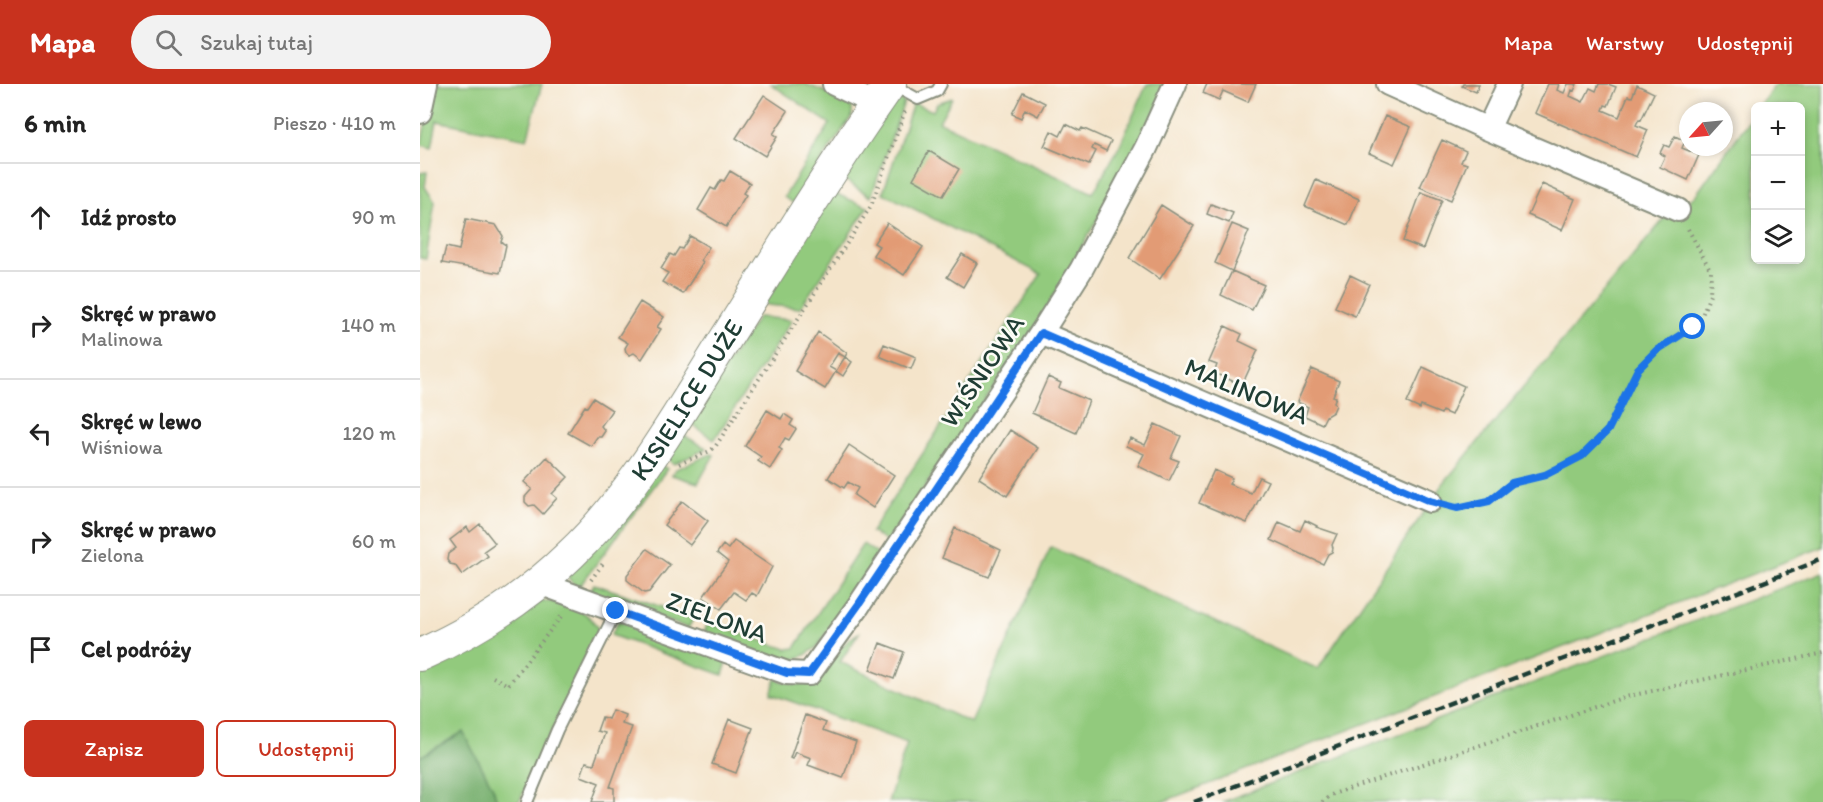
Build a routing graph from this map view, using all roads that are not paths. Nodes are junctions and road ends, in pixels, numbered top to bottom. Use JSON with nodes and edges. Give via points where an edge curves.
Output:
{"nodes":[{"id":1,"x":426,"y":84,"type":"edge"},
{"id":2,"x":834,"y":84,"type":"edge"},
{"id":3,"x":941,"y":84,"type":"edge"},
{"id":4,"x":1174,"y":84,"type":"edge"},
{"id":5,"x":1388,"y":84,"type":"edge"},
{"id":6,"x":1509,"y":84,"type":"edge"},
{"id":7,"x":893,"y":92,"type":"edge"},
{"id":8,"x":420,"y":112,"type":"edge"},
{"id":9,"x":1488,"y":129,"type":"junction"},
{"id":10,"x":1678,"y":210,"type":"road end"},
{"id":11,"x":1041,"y":333,"type":"junction"},
{"id":12,"x":1430,"y":501,"type":"road end"},
{"id":13,"x":538,"y":583,"type":"junction"},
{"id":14,"x":616,"y":611,"type":"junction"},
{"id":15,"x":420,"y":655,"type":"edge"},
{"id":16,"x":809,"y":674,"type":"joint"},
{"id":17,"x":527,"y":802,"type":"edge"}],
"edges":[{"from":1,"to":8,"type":"street"},
{"from":2,"to":7,"type":"street"},
{"from":3,"to":7,"type":"lane","via":[[937,91],[918,99]]},
{"from":4,"to":11,"type":"street","name":"WIŚNIOWA","via":[[1110,218]]},
{"from":5,"to":9,"type":"street"},
{"from":6,"to":9,"type":"street"},
{"from":7,"to":13,"type":"street","name":"KISIELICE DUŻE","via":[[634,479],[572,554]]},
{"from":9,"to":10,"type":"street"},
{"from":11,"to":12,"type":"street","name":"MALINOWA"},
{"from":11,"to":16,"type":"street","name":"WIŚNIOWA"},
{"from":13,"to":14,"type":"street","name":"ZIELONA"},
{"from":13,"to":15,"type":"street","name":"KISIELICE DUŻE","via":[[481,624]]},
{"from":14,"to":16,"type":"street","name":"ZIELONA","via":[[787,673]]},
{"from":14,"to":17,"type":"lane","via":[[557,730]]}]}
